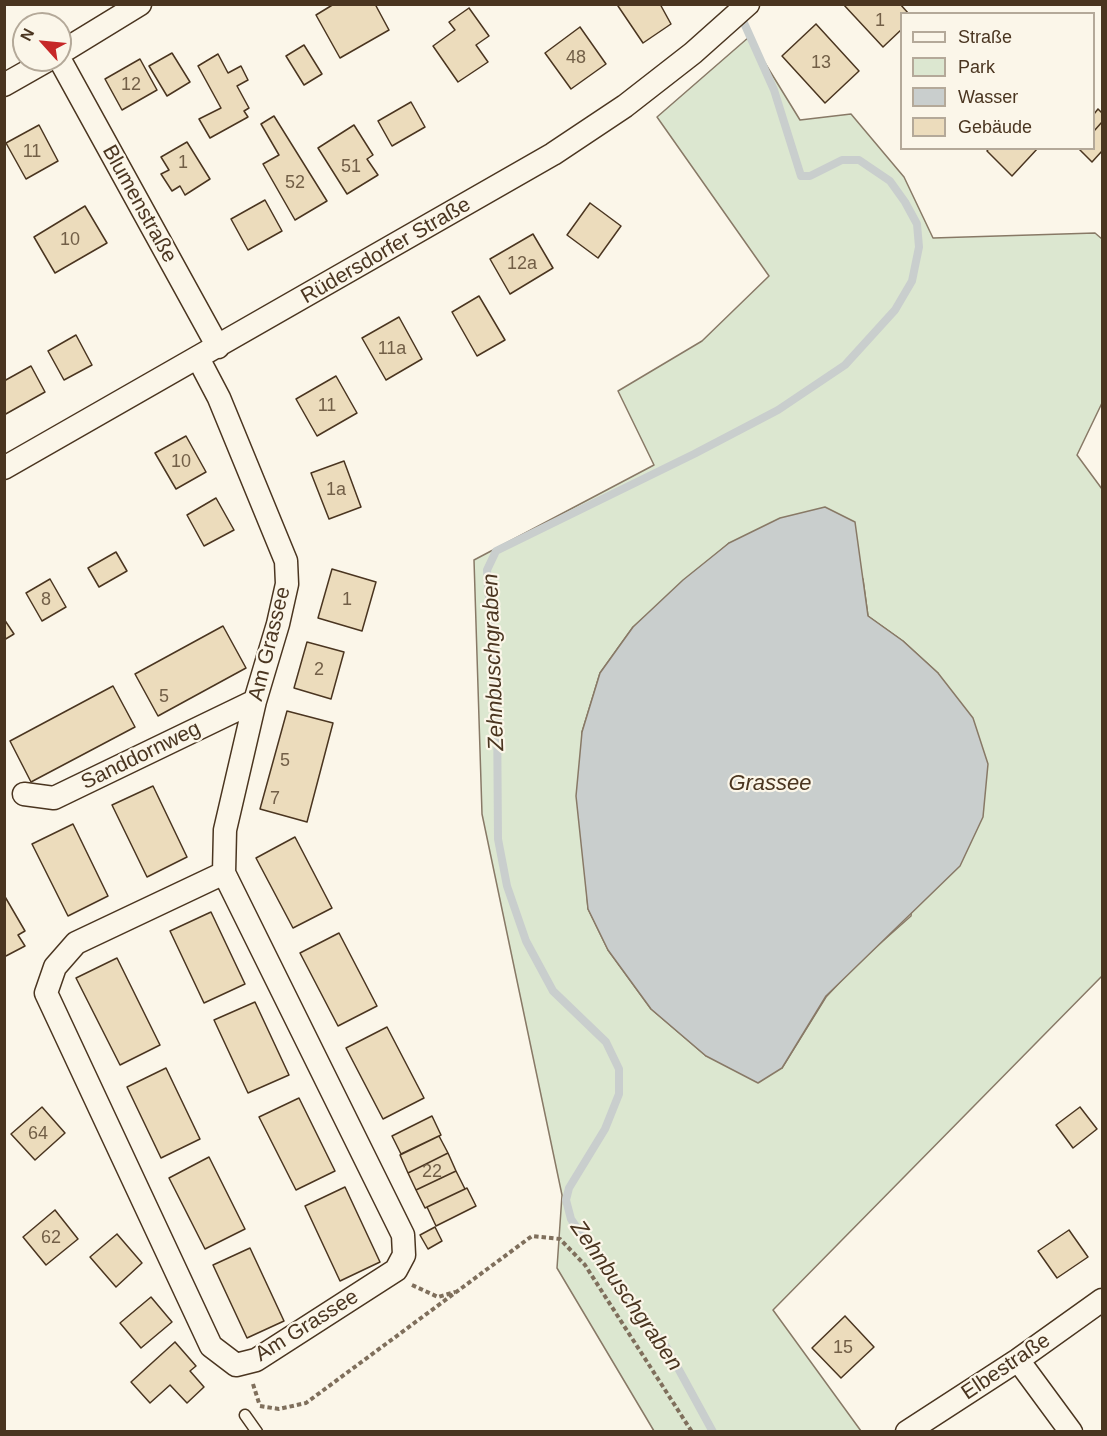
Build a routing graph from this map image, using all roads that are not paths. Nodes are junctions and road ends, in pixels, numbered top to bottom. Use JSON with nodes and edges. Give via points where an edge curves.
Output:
{"nodes":[{"id":1,"x":140,"y":4,"type":"edge"},
{"id":2,"x":748,"y":4,"type":"edge"},
{"id":3,"x":72,"y":46,"type":"edge"},
{"id":4,"x":28,"y":72,"type":"edge"},
{"id":5,"x":67,"y":72,"type":"edge"},
{"id":6,"x":4,"y":86,"type":"edge"},
{"id":7,"x":218,"y":347,"type":"junction"},
{"id":8,"x":198,"y":358,"type":"junction"},
{"id":9,"x":4,"y":468,"type":"edge"},
{"id":10,"x":255,"y":701,"type":"junction"},
{"id":11,"x":24,"y":794,"type":"dead end"},
{"id":12,"x":224,"y":873,"type":"junction"},
{"id":13,"x":1102,"y":1300,"type":"edge"},
{"id":14,"x":1018,"y":1360,"type":"junction"},
{"id":15,"x":245,"y":1415,"type":"dead end"},
{"id":16,"x":257,"y":1431,"type":"edge"},
{"id":17,"x":908,"y":1431,"type":"edge"},
{"id":18,"x":1071,"y":1431,"type":"edge"}],
"edges":[{"from":1,"to":3,"type":"street"},
{"from":2,"to":7,"type":"street","name":"Rüdersdorfer Straße","via":[[625,106],[553,154]]},
{"from":4,"to":6,"type":"street"},
{"from":5,"to":7,"type":"street","name":"Blumenstraße"},
{"from":7,"to":8,"type":"street","name":"Rüdersdorfer Straße"},
{"from":8,"to":9,"type":"street","name":"Rüdersdorfer Straße"},
{"from":8,"to":10,"type":"street","name":"Am Grassee","via":[[219,398],[286,561],[287,584]]},
{"from":10,"to":11,"type":"street","name":"Sanddornweg","via":[[54,798]]},
{"from":10,"to":12,"type":"street","name":"Am Grassee","via":[[225,830]]},
{"from":12,"to":12,"type":"street","name":"Am Grassee","via":[[76,943],[55,967],[46,993],[211,1346],[236,1365],[246,1364],[396,1270],[404,1255],[403,1235]]},
{"from":13,"to":14,"type":"street","name":"Elbestraße"},
{"from":14,"to":17,"type":"street","name":"Elbestraße"},
{"from":14,"to":18,"type":"street"},
{"from":15,"to":16,"type":"lane"}]}
